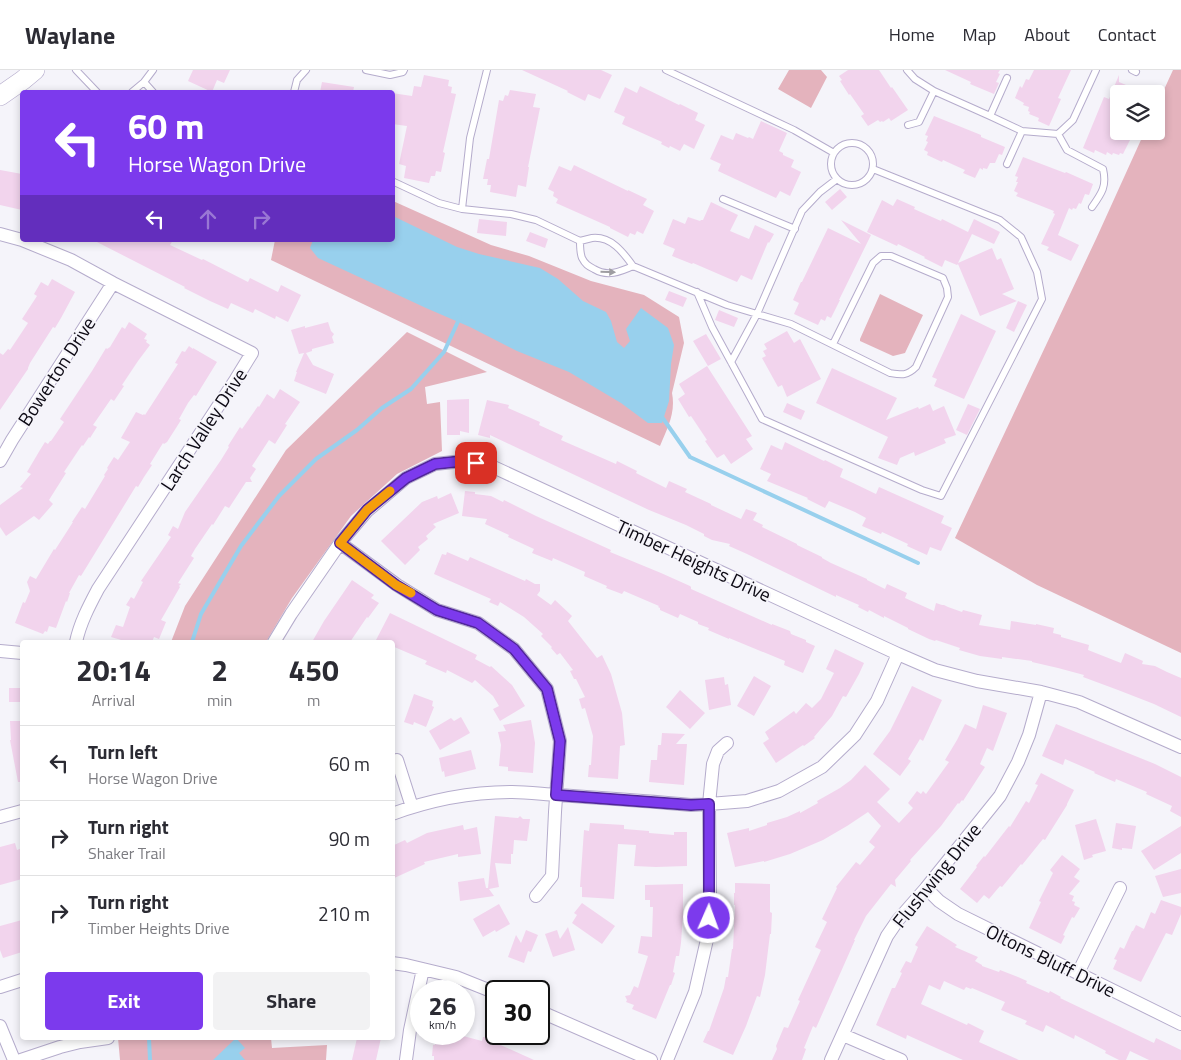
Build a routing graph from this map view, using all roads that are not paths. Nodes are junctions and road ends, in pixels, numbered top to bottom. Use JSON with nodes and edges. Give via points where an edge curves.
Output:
{"nodes":[{"id":1,"x":35,"y":70,"type":"edge"},
{"id":2,"x":76,"y":70,"type":"edge"},
{"id":3,"x":153,"y":70,"type":"edge"},
{"id":4,"x":306,"y":70,"type":"edge"},
{"id":5,"x":366,"y":70,"type":"edge"},
{"id":6,"x":404,"y":70,"type":"edge"},
{"id":7,"x":487,"y":70,"type":"edge"},
{"id":8,"x":666,"y":70,"type":"edge"},
{"id":9,"x":907,"y":70,"type":"edge"},
{"id":10,"x":1096,"y":70,"type":"edge"},
{"id":11,"x":1007,"y":78,"type":"dead end"},
{"id":12,"x":144,"y":82,"type":"junction"},
{"id":13,"x":95,"y":90,"type":"edge"},
{"id":14,"x":134,"y":90,"type":"edge"},
{"id":15,"x":151,"y":90,"type":"edge"},
{"id":16,"x":295,"y":90,"type":"edge"},
{"id":17,"x":934,"y":91,"type":"junction"},
{"id":18,"x":0,"y":96,"type":"edge"},
{"id":19,"x":990,"y":116,"type":"junction"},
{"id":20,"x":908,"y":125,"type":"dead end"},
{"id":21,"x":1022,"y":132,"type":"junction"},
{"id":22,"x":1058,"y":134,"type":"junction"},
{"id":23,"x":834,"y":153,"type":"junction"},
{"id":24,"x":1007,"y":164,"type":"dead end"},
{"id":25,"x":873,"y":169,"type":"junction"},
{"id":26,"x":836,"y":179,"type":"junction"},
{"id":27,"x":395,"y":183,"type":"edge"},
{"id":28,"x":724,"y":199,"type":"dead end"},
{"id":29,"x":1092,"y":207,"type":"dead end"},
{"id":30,"x":462,"y":209,"type":"junction"},
{"id":31,"x":795,"y":229,"type":"junction"},
{"id":32,"x":0,"y":234,"type":"edge"},
{"id":33,"x":20,"y":239,"type":"edge"},
{"id":34,"x":580,"y":241,"type":"junction"},
{"id":35,"x":27,"y":242,"type":"edge"},
{"id":36,"x":633,"y":266,"type":"junction"},
{"id":37,"x":113,"y":283,"type":"junction"},
{"id":38,"x":697,"y":292,"type":"junction"},
{"id":39,"x":757,"y":314,"type":"junction"},
{"id":40,"x":833,"y":344,"type":"junction"},
{"id":41,"x":731,"y":362,"type":"junction"},
{"id":42,"x":0,"y":461,"type":"edge"},
{"id":43,"x":340,"y":543,"type":"junction"},
{"id":44,"x":76,"y":640,"type":"edge"},
{"id":45,"x":275,"y":640,"type":"edge"},
{"id":46,"x":0,"y":651,"type":"edge"},
{"id":47,"x":20,"y":653,"type":"edge"},
{"id":48,"x":898,"y":654,"type":"junction"},
{"id":49,"x":1041,"y":692,"type":"junction"},
{"id":50,"x":727,"y":743,"type":"dead end"},
{"id":51,"x":1181,"y":747,"type":"edge"},
{"id":52,"x":397,"y":760,"type":"dead end"},
{"id":53,"x":556,"y":795,"type":"junction"},
{"id":54,"x":709,"y":804,"type":"junction"},
{"id":55,"x":412,"y":807,"type":"junction"},
{"id":56,"x":20,"y":812,"type":"edge"},
{"id":57,"x":395,"y":813,"type":"edge"},
{"id":58,"x":0,"y":817,"type":"edge"},
{"id":59,"x":926,"y":888,"type":"junction"},
{"id":60,"x":1120,"y":888,"type":"dead end"},
{"id":61,"x":536,"y":896,"type":"dead end"},
{"id":62,"x":395,"y":963,"type":"edge"},
{"id":63,"x":423,"y":968,"type":"junction"},
{"id":64,"x":1078,"y":973,"type":"junction"},
{"id":65,"x":20,"y":981,"type":"edge"},
{"id":66,"x":0,"y":987,"type":"edge"},
{"id":67,"x":485,"y":989,"type":"edge"},
{"id":68,"x":550,"y":1016,"type":"edge"},
{"id":69,"x":1181,"y":1024,"type":"edge"},
{"id":70,"x":0,"y":1026,"type":"edge"},
{"id":71,"x":843,"y":1035,"type":"junction"},
{"id":72,"x":94,"y":1040,"type":"edge"},
{"id":73,"x":29,"y":1059,"type":"edge"},
{"id":74,"x":14,"y":1060,"type":"edge"},
{"id":75,"x":406,"y":1060,"type":"edge"},
{"id":76,"x":651,"y":1060,"type":"edge"},
{"id":77,"x":668,"y":1060,"type":"edge"},
{"id":78,"x":831,"y":1060,"type":"edge"},
{"id":79,"x":901,"y":1060,"type":"edge"}],
"edges":[{"from":1,"to":18,"type":"main road"},
{"from":2,"to":13,"type":"lane"},
{"from":3,"to":12,"type":"lane"},
{"from":4,"to":16,"type":"lane"},
{"from":5,"to":6,"type":"lane","via":[[390,75]]},
{"from":7,"to":30,"type":"lane","via":[[470,138]]},
{"from":8,"to":23,"type":"lane","via":[[794,130]]},
{"from":9,"to":17,"type":"lane"},
{"from":10,"to":22,"type":"lane","via":[[1073,120]]},
{"from":11,"to":19,"type":"lane"},
{"from":12,"to":14,"type":"lane"},
{"from":12,"to":15,"type":"lane"},
{"from":17,"to":19,"type":"lane"},
{"from":17,"to":20,"type":"lane","via":[[919,122]]},
{"from":19,"to":21,"type":"lane"},
{"from":21,"to":22,"type":"lane"},
{"from":21,"to":24,"type":"lane"},
{"from":22,"to":29,"type":"lane","via":[[1068,150],[1102,169],[1105,179],[1103,192]]},
{"from":23,"to":25,"type":"lane","via":[[844,144],[857,143],[872,156]]},
{"from":23,"to":26,"type":"lane","via":[[831,166]]},
{"from":25,"to":26,"type":"lane","via":[[861,184],[848,185]]},
{"from":25,"to":41,"type":"lane","via":[[1000,220],[1021,237],[1037,272],[1042,299],[941,496],[762,419]]},
{"from":26,"to":31,"type":"lane","via":[[802,211]]},
{"from":27,"to":30,"type":"lane","via":[[439,204]]},
{"from":28,"to":31,"type":"lane"},
{"from":30,"to":34,"type":"lane","via":[[536,220]]},
{"from":31,"to":39,"type":"lane"},
{"from":32,"to":33,"type":"street","name":"Larch Valley Drive"},
{"from":34,"to":36,"type":"lane","via":[[601,239],[616,245]]},
{"from":34,"to":36,"type":"lane","one_way":true,"via":[[581,256],[598,272],[620,272]]},
{"from":35,"to":37,"type":"street","name":"Larch Valley Drive","via":[[71,260]]},
{"from":36,"to":38,"type":"lane"},
{"from":37,"to":42,"type":"street","name":"Bowerton Drive"},
{"from":37,"to":44,"type":"street","name":"Larch Valley Drive","via":[[252,353],[98,589]]},
{"from":38,"to":39,"type":"lane"},
{"from":38,"to":41,"type":"lane"},
{"from":39,"to":40,"type":"lane","via":[[791,324]]},
{"from":39,"to":41,"type":"lane"},
{"from":40,"to":40,"type":"lane","via":[[890,373],[903,375],[911,372],[948,297],[943,278],[890,256],[881,256],[873,263]]},
{"from":43,"to":45,"type":"street","name":"Timber Heights Drive"},
{"from":43,"to":48,"type":"street","name":"Timber Heights Drive","via":[[367,510],[406,478],[435,464],[463,461],[489,465]]},
{"from":43,"to":53,"type":"street","via":[[396,585],[437,610],[478,623],[514,649],[547,689],[560,741]]},
{"from":46,"to":47,"type":"street"},
{"from":48,"to":49,"type":"street","name":"Timber Heights Drive","via":[[935,670],[977,682]]},
{"from":48,"to":54,"type":"street","via":[[878,701],[855,735],[822,767],[779,791],[747,800]]},
{"from":49,"to":51,"type":"street","name":"Timber Heights Drive","via":[[1079,702]]},
{"from":49,"to":59,"type":"street","name":"Flushwing Drive","via":[[1030,735],[1000,796]]},
{"from":50,"to":54,"type":"street","via":[[718,751],[713,764]]},
{"from":52,"to":55,"type":"street"},
{"from":53,"to":54,"type":"street"},
{"from":53,"to":55,"type":"street","via":[[482,794]]},
{"from":53,"to":61,"type":"street","via":[[552,876]]},
{"from":54,"to":77,"type":"street","via":[[708,936],[695,992]]},
{"from":55,"to":57,"type":"street"},
{"from":56,"to":58,"type":"street"},
{"from":59,"to":64,"type":"street","name":"Oltons Bluff Drive","via":[[958,914]]},
{"from":59,"to":71,"type":"street","name":"Flushwing Drive","via":[[887,936]]},
{"from":60,"to":64,"type":"street"},
{"from":62,"to":63,"type":"street"},
{"from":63,"to":67,"type":"street"},
{"from":63,"to":75,"type":"street"},
{"from":64,"to":69,"type":"street","name":"Oltons Bluff Drive"},
{"from":65,"to":66,"type":"street"},
{"from":68,"to":76,"type":"street"},
{"from":70,"to":74,"type":"street"},
{"from":71,"to":78,"type":"street","name":"Flushwing Drive"},
{"from":71,"to":79,"type":"street"},
{"from":72,"to":73,"type":"street","via":[[60,1046]]}]}
